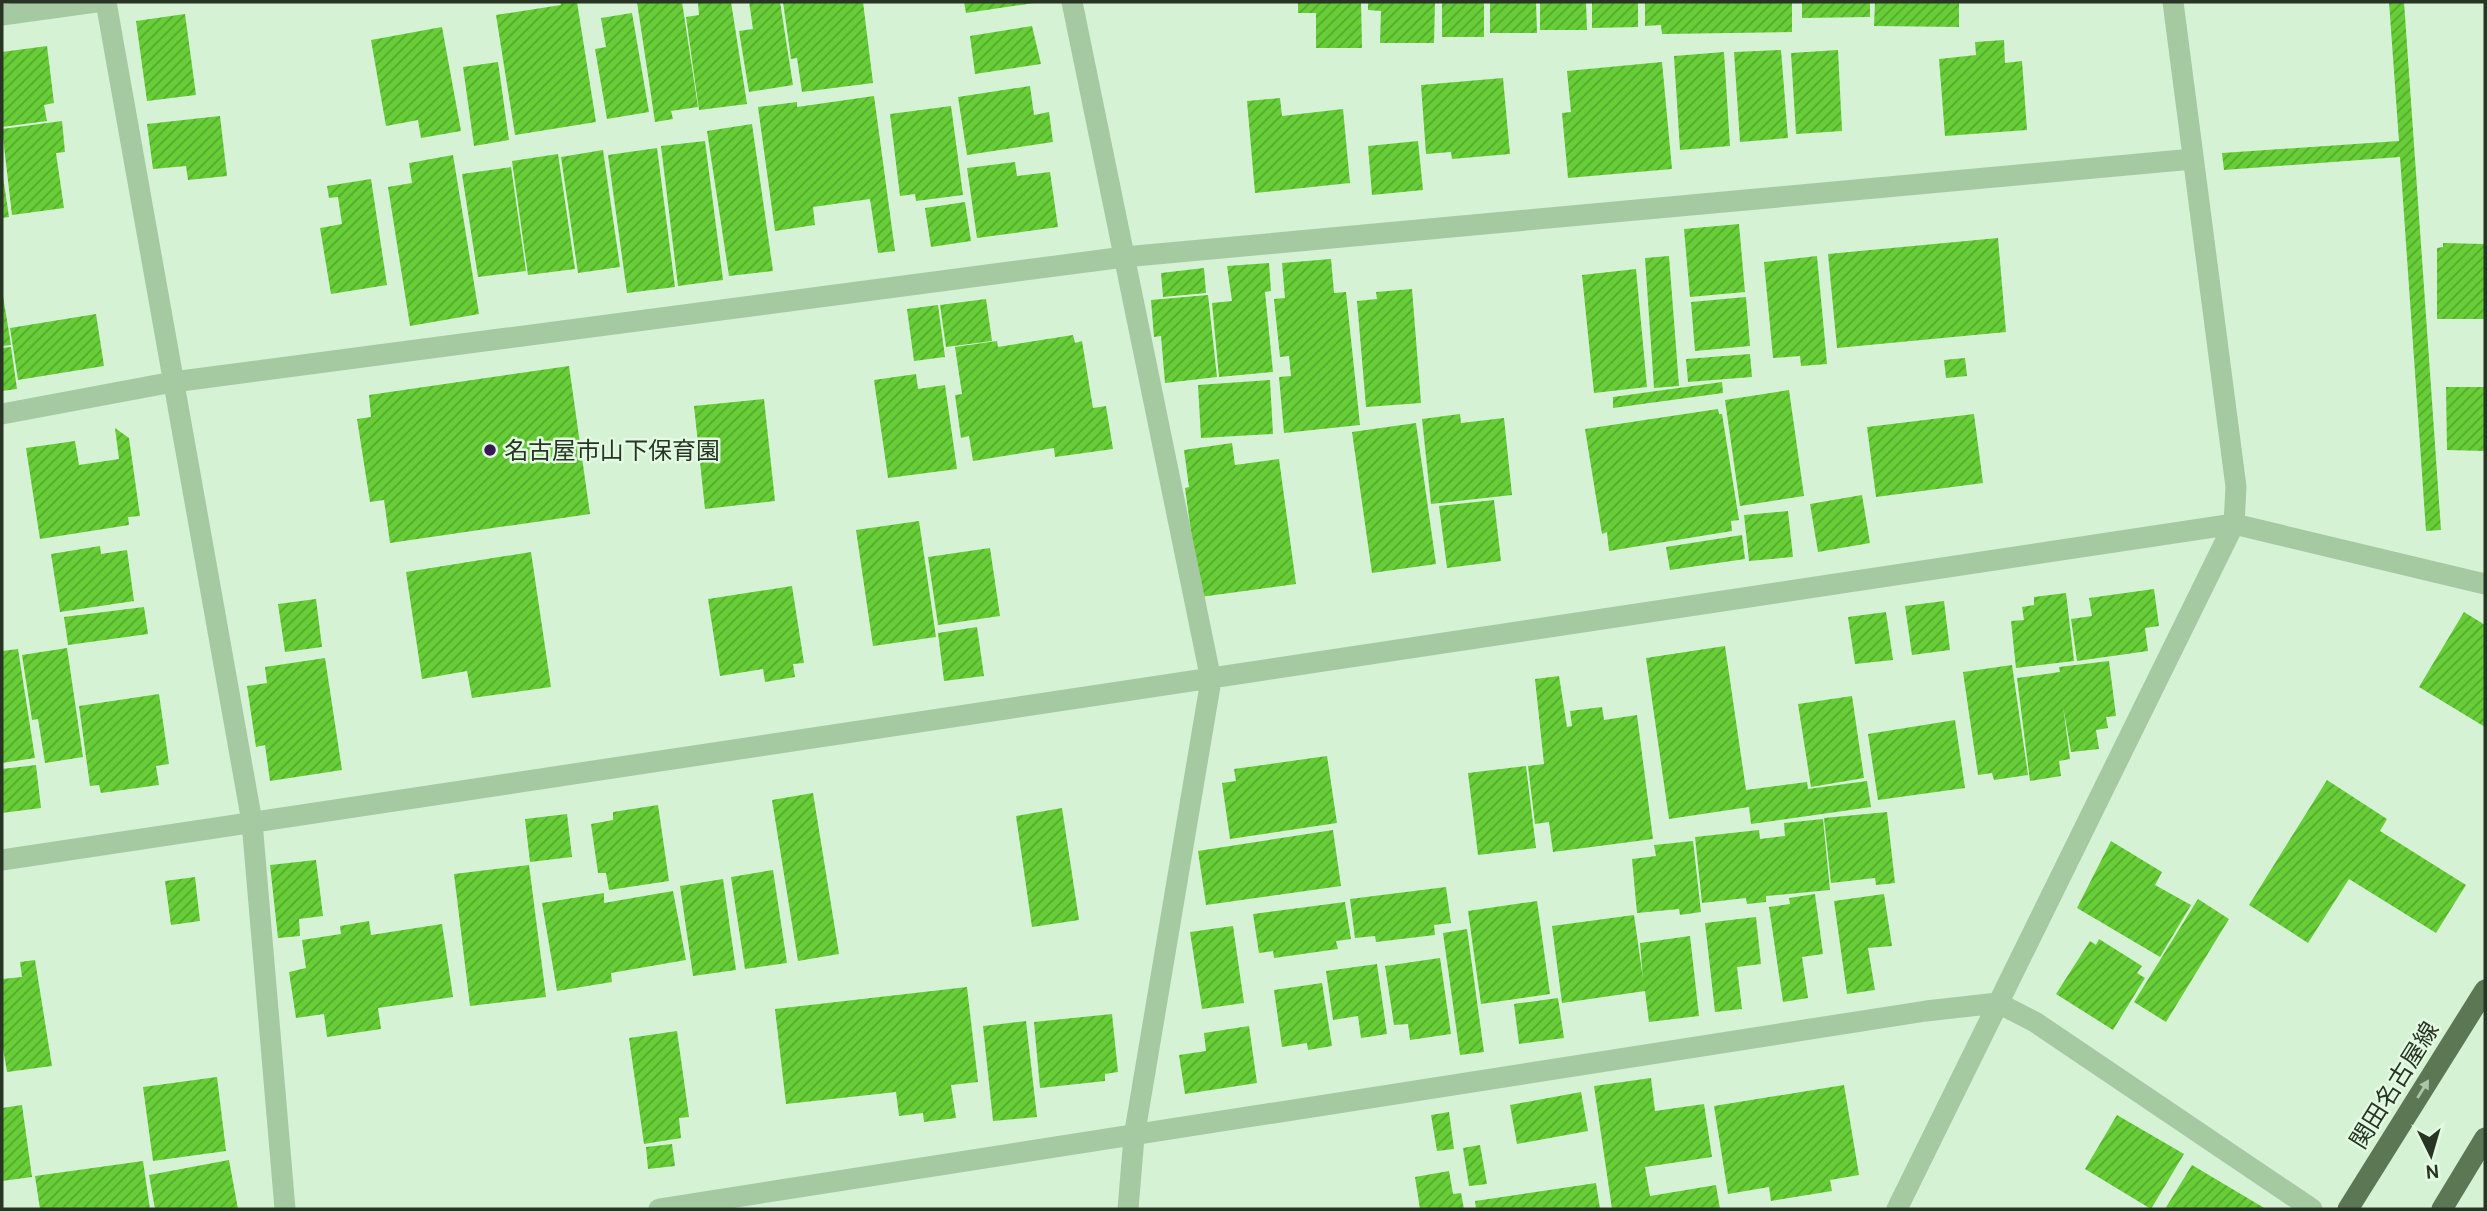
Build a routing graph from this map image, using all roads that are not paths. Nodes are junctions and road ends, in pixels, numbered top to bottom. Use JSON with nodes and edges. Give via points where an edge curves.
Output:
{"nodes":[{"id":1,"x":96,"y":2,"type":"edge"},
{"id":2,"x":106,"y":2,"type":"edge"},
{"id":3,"x":1072,"y":2,"type":"edge"},
{"id":4,"x":2173,"y":2,"type":"edge"},
{"id":5,"x":2,"y":15,"type":"edge"},
{"id":6,"x":2193,"y":159,"type":"junction"},
{"id":7,"x":1124,"y":257,"type":"junction"},
{"id":8,"x":173,"y":382,"type":"junction"},
{"id":9,"x":2,"y":414,"type":"edge"},
{"id":10,"x":2234,"y":524,"type":"junction"},
{"id":11,"x":2485,"y":584,"type":"edge"},
{"id":12,"x":1211,"y":680,"type":"junction"},
{"id":13,"x":251,"y":822,"type":"junction"},
{"id":14,"x":2,"y":860,"type":"edge"},
{"id":15,"x":2485,"y":990,"type":"edge"},
{"id":16,"x":1998,"y":1003,"type":"junction"},
{"id":17,"x":1134,"y":1137,"type":"junction"},
{"id":18,"x":2485,"y":1138,"type":"edge"},
{"id":19,"x":285,"y":1209,"type":"edge"},
{"id":20,"x":659,"y":1209,"type":"edge"},
{"id":21,"x":1128,"y":1209,"type":"edge"},
{"id":22,"x":1897,"y":1209,"type":"edge"},
{"id":23,"x":2312,"y":1209,"type":"edge"},
{"id":24,"x":2348,"y":1209,"type":"edge"},
{"id":25,"x":2442,"y":1209,"type":"edge"}],
"edges":[{"from":1,"to":5,"type":"street"},
{"from":2,"to":8,"type":"street"},
{"from":3,"to":7,"type":"street"},
{"from":4,"to":6,"type":"street"},
{"from":6,"to":7,"type":"street"},
{"from":6,"to":10,"type":"street","via":[[2236,487]]},
{"from":7,"to":8,"type":"street"},
{"from":7,"to":12,"type":"street"},
{"from":8,"to":9,"type":"street"},
{"from":8,"to":13,"type":"street"},
{"from":10,"to":11,"type":"street"},
{"from":10,"to":12,"type":"street"},
{"from":10,"to":16,"type":"street"},
{"from":12,"to":13,"type":"street"},
{"from":12,"to":17,"type":"street"},
{"from":13,"to":14,"type":"street"},
{"from":13,"to":19,"type":"street"},
{"from":24,"to":15,"type":"main road","name":"関田名古屋線","one_way":true},
{"from":16,"to":17,"type":"street"},
{"from":16,"to":22,"type":"street"},
{"from":16,"to":23,"type":"street","via":[[2035,1022]]},
{"from":17,"to":20,"type":"street"},
{"from":17,"to":21,"type":"street"},
{"from":18,"to":25,"type":"main road"}]}
